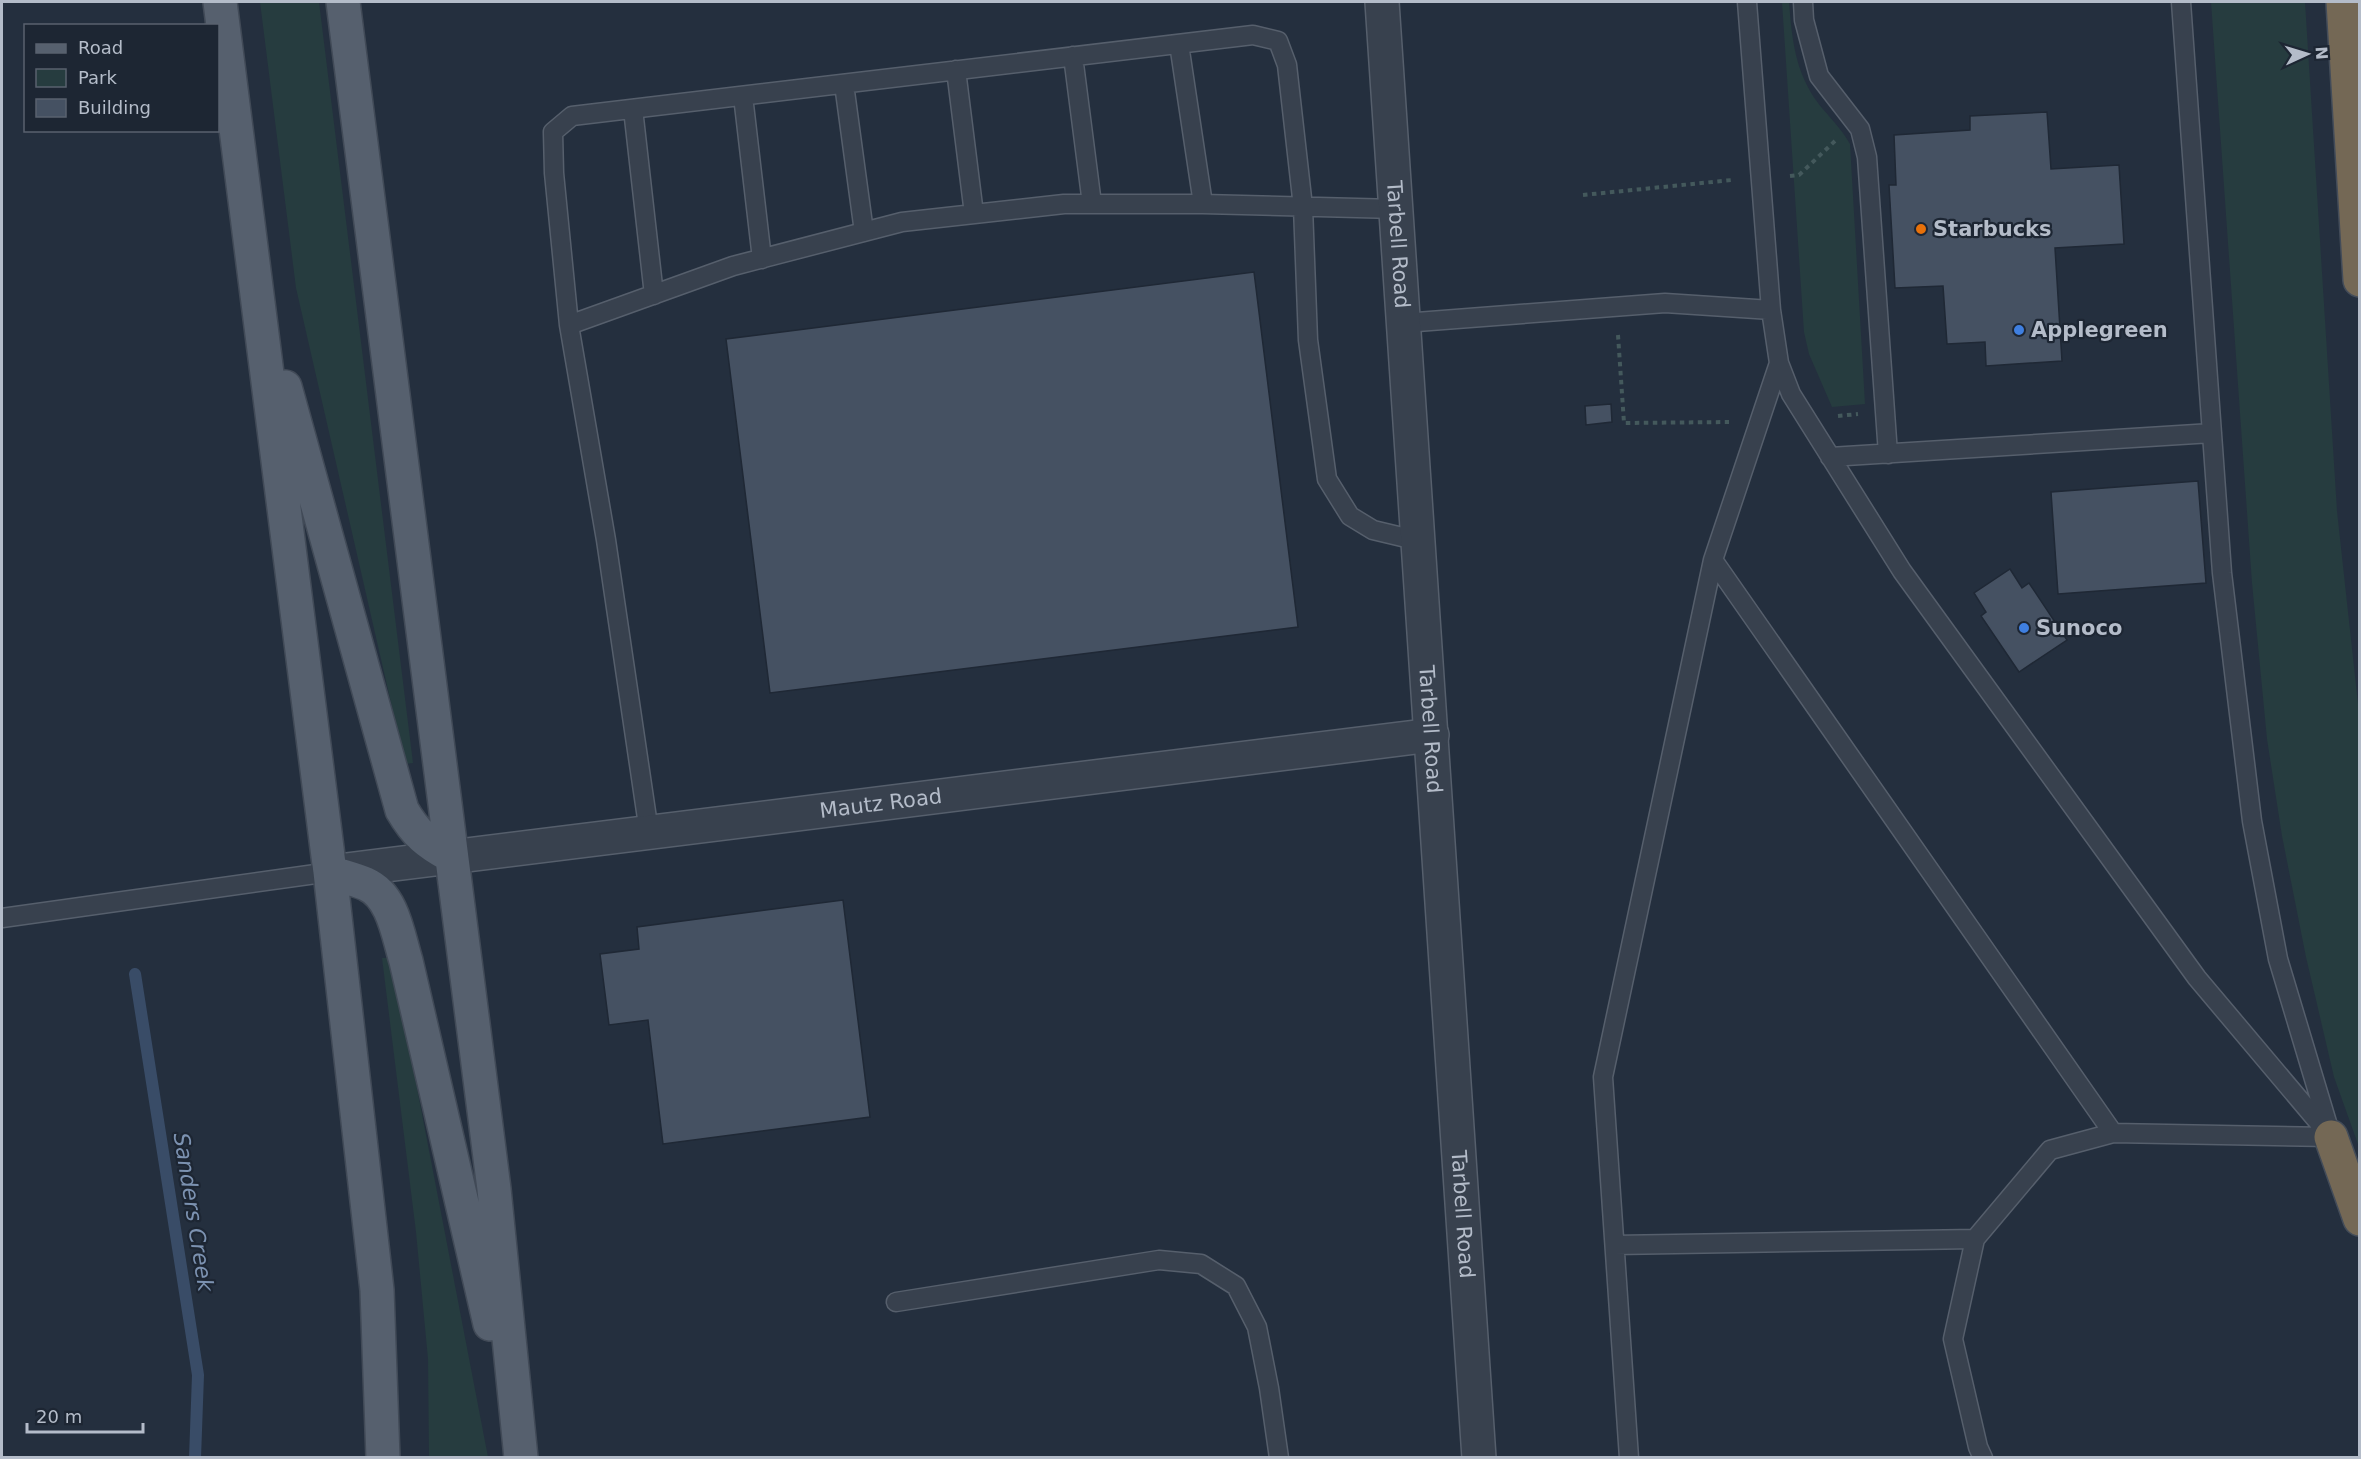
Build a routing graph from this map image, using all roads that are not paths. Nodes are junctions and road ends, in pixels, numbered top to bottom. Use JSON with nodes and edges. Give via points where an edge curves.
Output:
{"nodes":[{"id":1,"x":220,"y":2,"type":"edge"},
{"id":2,"x":343,"y":2,"type":"edge"},
{"id":3,"x":1382,"y":2,"type":"edge"},
{"id":4,"x":1747,"y":2,"type":"edge"},
{"id":5,"x":1803,"y":2,"type":"edge"},
{"id":6,"x":2181,"y":2,"type":"edge"},
{"id":7,"x":2343,"y":2,"type":"edge"},
{"id":8,"x":1179,"y":44,"type":"junction"},
{"id":9,"x":1073,"y":56,"type":"junction"},
{"id":10,"x":956,"y":70,"type":"junction"},
{"id":11,"x":844,"y":84,"type":"junction"},
{"id":12,"x":743,"y":96,"type":"junction"},
{"id":13,"x":633,"y":109,"type":"junction"},
{"id":14,"x":1092,"y":204,"type":"junction"},
{"id":15,"x":1203,"y":204,"type":"junction"},
{"id":16,"x":1303,"y":207,"type":"junction"},
{"id":17,"x":1396,"y":209,"type":"junction"},
{"id":18,"x":974,"y":214,"type":"junction"},
{"id":19,"x":864,"y":232,"type":"junction"},
{"id":20,"x":762,"y":259,"type":"junction"},
{"id":21,"x":255,"y":277,"type":"junction"},
{"id":22,"x":2360,"y":280,"type":"edge"},
{"id":23,"x":654,"y":295,"type":"junction"},
{"id":24,"x":1771,"y":310,"type":"junction"},
{"id":25,"x":1404,"y":323,"type":"junction"},
{"id":26,"x":569,"y":326,"type":"junction"},
{"id":27,"x":1779,"y":363,"type":"junction"},
{"id":28,"x":2212,"y":433,"type":"junction"},
{"id":29,"x":1888,"y":454,"type":"junction"},
{"id":30,"x":1830,"y":457,"type":"junction"},
{"id":31,"x":1419,"y":541,"type":"junction"},
{"id":32,"x":1713,"y":560,"type":"junction"},
{"id":33,"x":1432,"y":735,"type":"junction"},
{"id":34,"x":649,"y":832,"type":"junction"},
{"id":35,"x":451,"y":856,"type":"junction"},
{"id":36,"x":330,"y":872,"type":"junction"},
{"id":37,"x":2,"y":918,"type":"edge"},
{"id":38,"x":2113,"y":1133,"type":"junction"},
{"id":39,"x":2331,"y":1137,"type":"junction"},
{"id":40,"x":2360,"y":1219,"type":"edge"},
{"id":41,"x":1975,"y":1239,"type":"junction"},
{"id":42,"x":1615,"y":1245,"type":"junction"},
{"id":43,"x":896,"y":1302,"type":"dead end"},
{"id":44,"x":520,"y":1456,"type":"edge"},
{"id":45,"x":383,"y":1458,"type":"edge"},
{"id":46,"x":1279,"y":1458,"type":"edge"},
{"id":47,"x":1479,"y":1458,"type":"edge"},
{"id":48,"x":1629,"y":1458,"type":"edge"},
{"id":49,"x":1983,"y":1458,"type":"edge"}],
"edges":[{"from":1,"to":21,"type":"main road"},
{"from":2,"to":35,"type":"main road"},
{"from":3,"to":17,"type":"street","name":"Tarbell Road"},
{"from":4,"to":24,"type":"lane"},
{"from":5,"to":29,"type":"lane","via":[[1819,76],[1860,129],[1868,157]]},
{"from":6,"to":28,"type":"lane"},
{"from":7,"to":22,"type":"highway"},
{"from":8,"to":9,"type":"lane"},
{"from":8,"to":15,"type":"lane"},
{"from":8,"to":16,"type":"lane","via":[[1253,35],[1278,42],[1287,65]]},
{"from":9,"to":10,"type":"lane"},
{"from":9,"to":14,"type":"lane"},
{"from":10,"to":11,"type":"lane"},
{"from":10,"to":18,"type":"lane"},
{"from":11,"to":12,"type":"lane"},
{"from":11,"to":19,"type":"lane"},
{"from":12,"to":13,"type":"lane"},
{"from":12,"to":20,"type":"lane"},
{"from":13,"to":23,"type":"lane"},
{"from":13,"to":26,"type":"lane","via":[[572,116],[553,132]]},
{"from":14,"to":15,"type":"lane"},
{"from":14,"to":18,"type":"lane"},
{"from":15,"to":16,"type":"lane"},
{"from":16,"to":17,"type":"lane"},
{"from":16,"to":31,"type":"lane","via":[[1308,340],[1327,479],[1350,516],[1373,530]]},
{"from":17,"to":25,"type":"street","name":"Tarbell Road"},
{"from":18,"to":19,"type":"lane","via":[[902,222]]},
{"from":19,"to":20,"type":"lane"},
{"from":20,"to":23,"type":"lane"},
{"from":21,"to":35,"type":"main road","via":[[402,810],[426,842]]},
{"from":21,"to":36,"type":"main road"},
{"from":23,"to":26,"type":"lane"},
{"from":24,"to":25,"type":"lane","via":[[1665,303]]},
{"from":24,"to":27,"type":"lane"},
{"from":25,"to":31,"type":"street","name":"Tarbell Road"},
{"from":26,"to":34,"type":"lane","via":[[606,540]]},
{"from":27,"to":30,"type":"lane","via":[[1791,394]]},
{"from":27,"to":32,"type":"lane"},
{"from":28,"to":29,"type":"lane"},
{"from":28,"to":39,"type":"lane","via":[[2222,573],[2252,821],[2278,959]]},
{"from":29,"to":30,"type":"lane"},
{"from":30,"to":39,"type":"lane","via":[[1902,571],[2197,978]]},
{"from":31,"to":33,"type":"street","name":"Tarbell Road"},
{"from":32,"to":38,"type":"lane"},
{"from":32,"to":42,"type":"lane","via":[[1603,1077]]},
{"from":33,"to":34,"type":"street","name":"Mautz Road"},
{"from":33,"to":47,"type":"street","name":"Tarbell Road"},
{"from":34,"to":35,"type":"street","name":"Mautz Road"},
{"from":35,"to":36,"type":"street","name":"Mautz Road"},
{"from":35,"to":44,"type":"main road","via":[[494,1189]]},
{"from":36,"to":37,"type":"lane"},
{"from":36,"to":44,"type":"main road","via":[[368,884],[383,897],[392,915],[409,972]]},
{"from":36,"to":45,"type":"main road","via":[[377,1290]]},
{"from":38,"to":39,"type":"lane"},
{"from":38,"to":41,"type":"lane","via":[[2050,1150]]},
{"from":39,"to":40,"type":"highway"},
{"from":41,"to":42,"type":"lane"},
{"from":41,"to":49,"type":"lane","via":[[1953,1339]]},
{"from":42,"to":48,"type":"lane"},
{"from":43,"to":46,"type":"lane","via":[[1159,1260],[1201,1264],[1236,1286],[1257,1327]]}]}
